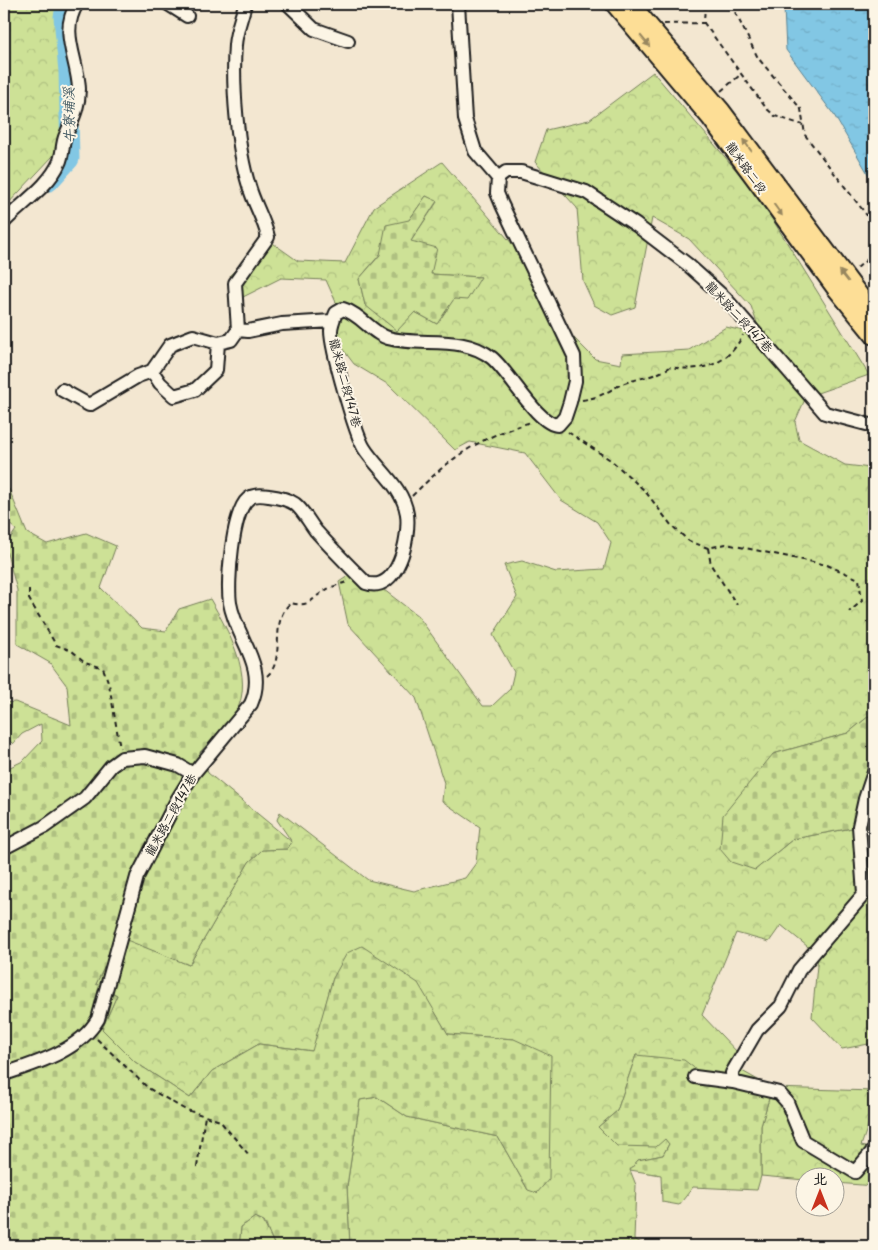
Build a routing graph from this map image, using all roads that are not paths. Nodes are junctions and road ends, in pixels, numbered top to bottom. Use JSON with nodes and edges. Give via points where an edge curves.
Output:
{"nodes":[{"id":1,"x":77,"y":4,"type":"edge"},
{"id":2,"x":168,"y":4,"type":"edge"},
{"id":3,"x":245,"y":4,"type":"edge"},
{"id":4,"x":288,"y":4,"type":"edge"},
{"id":5,"x":458,"y":4,"type":"edge"},
{"id":6,"x":614,"y":4,"type":"edge"},
{"id":7,"x":632,"y":4,"type":"edge"},
{"id":8,"x":187,"y":16,"type":"dead end"},
{"id":9,"x":348,"y":41,"type":"dead end"},
{"id":10,"x":498,"y":178,"type":"junction"},
{"id":11,"x":4,"y":222,"type":"edge"},
{"id":12,"x":874,"y":314,"type":"edge"},
{"id":13,"x":332,"y":321,"type":"junction"},
{"id":14,"x":238,"y":330,"type":"junction"},
{"id":15,"x":874,"y":336,"type":"edge"},
{"id":16,"x":218,"y":343,"type":"junction"},
{"id":17,"x":152,"y":371,"type":"junction"},
{"id":18,"x":62,"y":390,"type":"dead end"},
{"id":19,"x":874,"y":426,"type":"edge"},
{"id":20,"x":874,"y":772,"type":"edge"},
{"id":21,"x":193,"y":774,"type":"junction"},
{"id":22,"x":4,"y":848,"type":"edge"},
{"id":23,"x":4,"y":1074,"type":"edge"},
{"id":24,"x":695,"y":1077,"type":"dead end"},
{"id":25,"x":733,"y":1082,"type":"junction"},
{"id":26,"x":872,"y":1152,"type":"dead end"}],
"edges":[{"from":1,"to":11,"type":"street","via":[[68,24],[77,68],[77,112],[65,138],[59,164],[37,192]]},
{"from":2,"to":8,"type":"street"},
{"from":3,"to":14,"type":"street","via":[[235,44],[235,90],[249,187],[268,236],[235,283]]},
{"from":4,"to":9,"type":"street","via":[[314,29]]},
{"from":5,"to":10,"type":"street","via":[[466,120],[475,151]]},
{"from":6,"to":15,"type":"main road","name":"龍米路二段","one_way":true,"via":[[710,118]]},
{"from":12,"to":7,"type":"main road","name":"龍米路二段","one_way":true,"via":[[712,99]]},
{"from":10,"to":13,"type":"street","name":"龍米路二段147巷","via":[[496,193],[574,356],[575,381],[565,417],[558,425],[542,419],[504,370],[490,356],[474,347],[386,337],[354,312],[343,309]]},
{"from":10,"to":19,"type":"street","name":"龍米路二段147巷","via":[[506,172],[521,172],[586,192],[636,225],[725,298],[824,413]]},
{"from":13,"to":14,"type":"street"},
{"from":13,"to":21,"type":"street","name":"龍米路二段147巷","via":[[333,340],[362,445],[398,491],[407,513],[400,560],[392,576],[382,584],[366,584],[294,503],[261,495],[248,498],[236,525],[229,585],[230,603],[251,654],[258,681],[251,704]]},
{"from":14,"to":16,"type":"street","via":[[231,340]]},
{"from":16,"to":17,"type":"street","via":[[193,336],[170,345]]},
{"from":16,"to":17,"type":"street","via":[[216,370],[195,390],[174,396],[160,384]]},
{"from":17,"to":18,"type":"street","via":[[89,405]]},
{"from":20,"to":25,"type":"street","via":[[859,826],[864,894],[799,970],[781,1006],[757,1030],[732,1073]]},
{"from":21,"to":22,"type":"street","via":[[178,765],[144,756],[122,758],[111,766],[85,798]]},
{"from":21,"to":23,"type":"street","name":"龍米路二段147巷","via":[[137,877],[98,1019],[90,1032],[40,1062]]},
{"from":24,"to":25,"type":"street"},
{"from":25,"to":26,"type":"street","via":[[779,1093],[787,1102],[804,1141],[855,1172]]}]}
